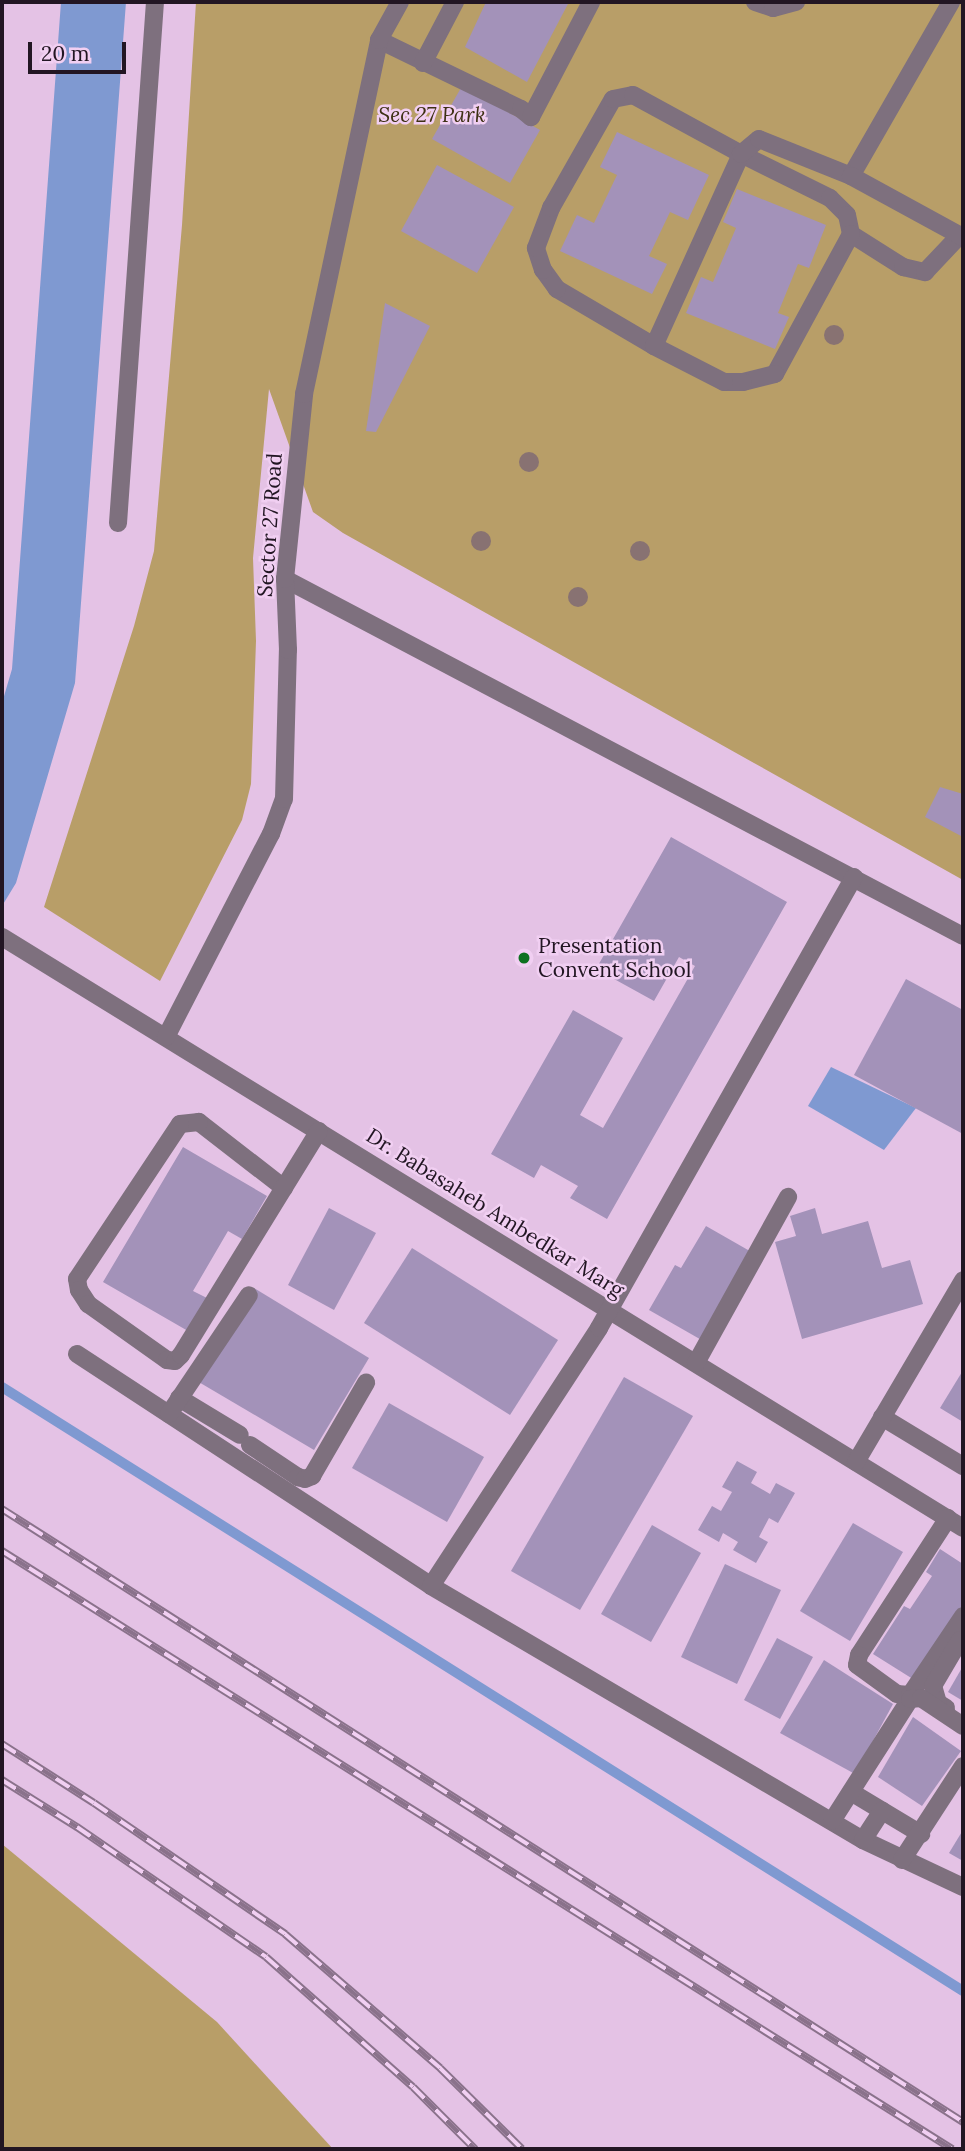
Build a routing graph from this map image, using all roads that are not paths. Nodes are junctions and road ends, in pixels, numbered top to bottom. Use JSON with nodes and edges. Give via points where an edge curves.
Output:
{"nodes":[{"id":1,"x":155,"y":2,"type":"edge"},
{"id":2,"x":400,"y":2,"type":"edge"},
{"id":3,"x":455,"y":2,"type":"edge"},
{"id":4,"x":591,"y":2,"type":"edge"},
{"id":5,"x":755,"y":2,"type":"edge"},
{"id":6,"x":796,"y":2,"type":"edge"},
{"id":7,"x":951,"y":2,"type":"edge"},
{"id":8,"x":379,"y":40,"type":"junction"},
{"id":9,"x":423,"y":63,"type":"junction"},
{"id":10,"x":741,"y":154,"type":"junction"},
{"id":11,"x":850,"y":176,"type":"junction"},
{"id":12,"x":851,"y":234,"type":"junction"},
{"id":13,"x":962,"y":236,"type":"edge"},
{"id":14,"x":654,"y":346,"type":"junction"},
{"id":15,"x":118,"y":523,"type":"dead end"},
{"id":16,"x":285,"y":579,"type":"junction"},
{"id":17,"x":854,"y":877,"type":"junction"},
{"id":18,"x":963,"y":936,"type":"edge"},
{"id":19,"x":2,"y":937,"type":"edge"},
{"id":20,"x":166,"y":1037,"type":"junction"},
{"id":21,"x":319,"y":1131,"type":"junction"},
{"id":22,"x":284,"y":1188,"type":"junction"},
{"id":23,"x":788,"y":1197,"type":"dead end"},
{"id":24,"x":963,"y":1280,"type":"edge"},
{"id":25,"x":249,"y":1295,"type":"dead end"},
{"id":26,"x":610,"y":1310,"type":"junction"},
{"id":27,"x":78,"y":1354,"type":"dead end"},
{"id":28,"x":696,"y":1363,"type":"junction"},
{"id":29,"x":366,"y":1382,"type":"dead end"},
{"id":30,"x":174,"y":1406,"type":"junction"},
{"id":31,"x":882,"y":1417,"type":"junction"},
{"id":32,"x":211,"y":1418,"type":"junction"},
{"id":33,"x":199,"y":1434,"type":"junction"},
{"id":34,"x":856,"y":1462,"type":"junction"},
{"id":35,"x":963,"y":1466,"type":"edge"},
{"id":36,"x":272,"y":1471,"type":"junction"},
{"id":37,"x":956,"y":1523,"type":"edge"},
{"id":38,"x":431,"y":1586,"type":"junction"},
{"id":39,"x":963,"y":1616,"type":"edge"},
{"id":40,"x":963,"y":1634,"type":"edge"},
{"id":41,"x":963,"y":1720,"type":"edge"},
{"id":42,"x":963,"y":1726,"type":"edge"},
{"id":43,"x":963,"y":1766,"type":"edge"},
{"id":44,"x":850,"y":1792,"type":"junction"},
{"id":45,"x":882,"y":1811,"type":"junction"},
{"id":46,"x":832,"y":1821,"type":"junction"},
{"id":47,"x":921,"y":1834,"type":"junction"},
{"id":48,"x":863,"y":1840,"type":"junction"},
{"id":49,"x":902,"y":1860,"type":"junction"},
{"id":50,"x":963,"y":1886,"type":"edge"}],
"edges":[{"from":1,"to":15,"type":"street"},
{"from":2,"to":8,"type":"street","name":"Sector 27 Road"},
{"from":3,"to":9,"type":"street"},
{"from":4,"to":9,"type":"street","via":[[531,117]]},
{"from":5,"to":6,"type":"street","via":[[773,8]]},
{"from":7,"to":11,"type":"street"},
{"from":8,"to":9,"type":"street"},
{"from":8,"to":16,"type":"street","name":"Sector 27 Road","via":[[304,394]]},
{"from":10,"to":11,"type":"street","via":[[759,139]]},
{"from":10,"to":12,"type":"street","via":[[830,198],[847,215]]},
{"from":10,"to":14,"type":"street"},
{"from":10,"to":14,"type":"street","via":[[633,95],[613,99],[551,208],[536,248],[543,270],[557,289]]},
{"from":11,"to":13,"type":"street"},
{"from":12,"to":13,"type":"street","via":[[904,267],[925,272]]},
{"from":12,"to":14,"type":"street","via":[[775,374],[724,382]]},
{"from":16,"to":17,"type":"street"},
{"from":16,"to":20,"type":"street","name":"Sector 27 Road","via":[[284,799],[271,834]]},
{"from":17,"to":18,"type":"street"},
{"from":17,"to":26,"type":"street"},
{"from":19,"to":20,"type":"street","name":"Dr. Babasaheb Ambedkar Marg"},
{"from":20,"to":21,"type":"street","name":"Dr. Babasaheb Ambedkar Marg"},
{"from":21,"to":22,"type":"street"},
{"from":21,"to":26,"type":"street","name":"Dr. Babasaheb Ambedkar Marg"},
{"from":22,"to":22,"type":"street","via":[[174,1361],[88,1304],[79,1290],[77,1279],[180,1124],[199,1122]]},
{"from":23,"to":28,"type":"street"},
{"from":24,"to":31,"type":"street"},
{"from":25,"to":30,"type":"street"},
{"from":26,"to":28,"type":"street","name":"Dr. Babasaheb Ambedkar Marg"},
{"from":26,"to":38,"type":"street"},
{"from":27,"to":30,"type":"street"},
{"from":28,"to":34,"type":"street","name":"Dr. Babasaheb Ambedkar Marg"},
{"from":29,"to":36,"type":"street","via":[[312,1476],[305,1479]]},
{"from":30,"to":32,"type":"street"},
{"from":30,"to":33,"type":"street"},
{"from":31,"to":34,"type":"street"},
{"from":31,"to":35,"type":"street"},
{"from":32,"to":33,"type":"street"},
{"from":32,"to":36,"type":"street","via":[[245,1440]]},
{"from":33,"to":36,"type":"street"},
{"from":34,"to":37,"type":"street","name":"Dr. Babasaheb Ambedkar Marg"},
{"from":36,"to":38,"type":"street"},
{"from":37,"to":39,"type":"street","via":[[859,1655],[857,1665],[897,1695],[910,1695]]},
{"from":38,"to":46,"type":"street"},
{"from":40,"to":41,"type":"street","via":[[933,1686],[938,1703]]},
{"from":42,"to":44,"type":"street","via":[[921,1698],[910,1699]]},
{"from":43,"to":47,"type":"street"},
{"from":44,"to":45,"type":"street"},
{"from":44,"to":46,"type":"street"},
{"from":45,"to":47,"type":"street"},
{"from":45,"to":48,"type":"street"},
{"from":46,"to":48,"type":"street"},
{"from":47,"to":49,"type":"street"},
{"from":48,"to":49,"type":"street"},
{"from":49,"to":50,"type":"street"}]}
